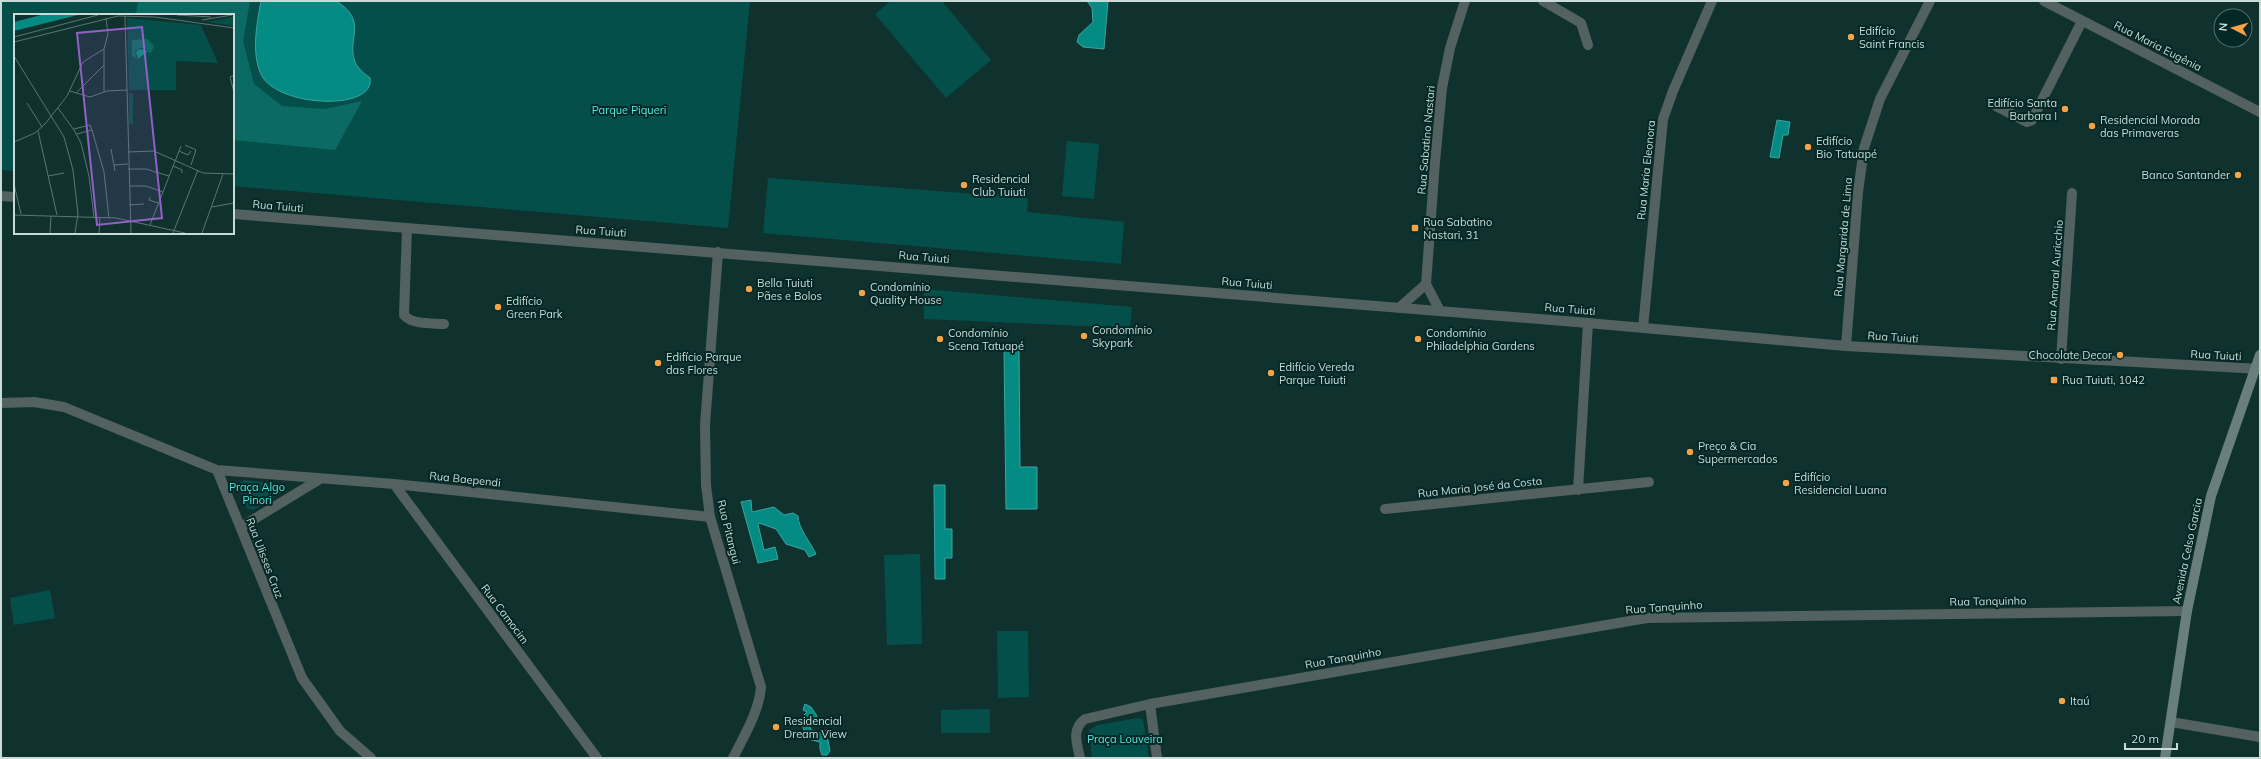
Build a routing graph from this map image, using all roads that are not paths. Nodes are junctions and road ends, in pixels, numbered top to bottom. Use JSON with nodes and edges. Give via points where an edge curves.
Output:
{"nodes":[{"id":1,"x":1465,"y":1,"type":"edge"},
{"id":2,"x":1543,"y":1,"type":"edge"},
{"id":3,"x":1712,"y":1,"type":"edge"},
{"id":4,"x":1930,"y":1,"type":"edge"},
{"id":5,"x":2044,"y":1,"type":"edge"},
{"id":6,"x":2082,"y":21,"type":"junction"},
{"id":7,"x":1588,"y":45,"type":"dead end"},
{"id":8,"x":1996,"y":106,"type":"dead end"},
{"id":9,"x":2260,"y":112,"type":"edge"},
{"id":10,"x":2072,"y":193,"type":"dead end"},
{"id":11,"x":1,"y":196,"type":"edge"},
{"id":12,"x":14,"y":197,"type":"edge"},
{"id":13,"x":234,"y":214,"type":"edge"},
{"id":14,"x":407,"y":228,"type":"junction"},
{"id":15,"x":718,"y":252,"type":"junction"},
{"id":16,"x":1426,"y":284,"type":"junction"},
{"id":17,"x":1399,"y":308,"type":"junction"},
{"id":18,"x":1440,"y":311,"type":"junction"},
{"id":19,"x":1588,"y":322,"type":"junction"},
{"id":20,"x":444,"y":324,"type":"dead end"},
{"id":21,"x":1643,"y":328,"type":"junction"},
{"id":22,"x":1846,"y":346,"type":"junction"},
{"id":23,"x":2260,"y":355,"type":"edge"},
{"id":24,"x":2061,"y":359,"type":"junction"},
{"id":25,"x":2258,"y":369,"type":"edge"},
{"id":26,"x":1,"y":403,"type":"edge"},
{"id":27,"x":217,"y":470,"type":"junction"},
{"id":28,"x":320,"y":479,"type":"junction"},
{"id":29,"x":1649,"y":482,"type":"dead end"},
{"id":30,"x":394,"y":484,"type":"junction"},
{"id":31,"x":1578,"y":490,"type":"junction"},
{"id":32,"x":1385,"y":509,"type":"dead end"},
{"id":33,"x":710,"y":517,"type":"junction"},
{"id":34,"x":241,"y":527,"type":"junction"},
{"id":35,"x":2187,"y":611,"type":"junction"},
{"id":36,"x":1150,"y":704,"type":"junction"},
{"id":37,"x":2171,"y":722,"type":"junction"},
{"id":38,"x":2260,"y":737,"type":"edge"},
{"id":39,"x":371,"y":758,"type":"edge"},
{"id":40,"x":596,"y":758,"type":"edge"},
{"id":41,"x":733,"y":758,"type":"edge"},
{"id":42,"x":1080,"y":758,"type":"edge"},
{"id":43,"x":1157,"y":758,"type":"edge"},
{"id":44,"x":2165,"y":758,"type":"edge"}],
"edges":[{"from":1,"to":16,"type":"street","name":"Rua Sabatino Nastari","via":[[1450,48],[1442,88]]},
{"from":2,"to":7,"type":"street","via":[[1581,23]]},
{"from":3,"to":21,"type":"street","name":"Rua Maria Eleonora","via":[[1663,119]]},
{"from":4,"to":22,"type":"street","name":"Rua Margarida de Lima","via":[[1880,99],[1864,148]]},
{"from":5,"to":6,"type":"street","name":"Rua Maria Eugênia"},
{"from":6,"to":8,"type":"street","via":[[2032,120],[2027,122]]},
{"from":6,"to":9,"type":"street","name":"Rua Maria Eugênia"},
{"from":10,"to":24,"type":"street","name":"Rua Amaral Auricchio"},
{"from":11,"to":12,"type":"street"},
{"from":13,"to":14,"type":"street","name":"Rua Tuiuti"},
{"from":14,"to":15,"type":"street","name":"Rua Tuiuti"},
{"from":14,"to":20,"type":"street","via":[[404,315],[414,321]]},
{"from":15,"to":17,"type":"street","name":"Rua Tuiuti"},
{"from":15,"to":33,"type":"street","name":"Rua Pitangui","via":[[705,425],[706,485]]},
{"from":16,"to":17,"type":"street"},
{"from":16,"to":18,"type":"street"},
{"from":17,"to":18,"type":"street","name":"Rua Tuiuti"},
{"from":18,"to":19,"type":"street","name":"Rua Tuiuti"},
{"from":19,"to":21,"type":"street","name":"Rua Tuiuti"},
{"from":19,"to":31,"type":"street"},
{"from":21,"to":22,"type":"street","name":"Rua Tuiuti"},
{"from":22,"to":24,"type":"street","name":"Rua Tuiuti"},
{"from":23,"to":25,"type":"main road","name":"Avenida Celso Garcia"},
{"from":24,"to":25,"type":"street","name":"Rua Tuiuti"},
{"from":25,"to":35,"type":"main road","name":"Avenida Celso Garcia","via":[[2211,496]]},
{"from":26,"to":27,"type":"street","via":[[34,402],[64,407]]},
{"from":27,"to":28,"type":"street","name":"Rua Baependi"},
{"from":27,"to":34,"type":"street","name":"Rua Ulisses Cruz"},
{"from":28,"to":30,"type":"street","name":"Rua Baependi"},
{"from":28,"to":34,"type":"street"},
{"from":29,"to":31,"type":"street","name":"Rua Maria José da Costa"},
{"from":30,"to":33,"type":"street","name":"Rua Baependi"},
{"from":30,"to":40,"type":"street","name":"Rua Camocim"},
{"from":31,"to":32,"type":"street","name":"Rua Maria José da Costa"},
{"from":33,"to":41,"type":"street","name":"Rua Pitangui","via":[[761,688],[751,722]]},
{"from":34,"to":39,"type":"street","name":"Rua Ulisses Cruz","via":[[302,678],[340,731]]},
{"from":35,"to":36,"type":"street","name":"Rua Tanquinho","via":[[1647,618]]},
{"from":35,"to":37,"type":"main road","name":"Avenida Celso Garcia"},
{"from":36,"to":42,"type":"street","via":[[1081,722],[1076,733]]},
{"from":36,"to":43,"type":"street"},
{"from":37,"to":38,"type":"street"},
{"from":37,"to":44,"type":"main road","name":"Avenida Celso Garcia"}]}
